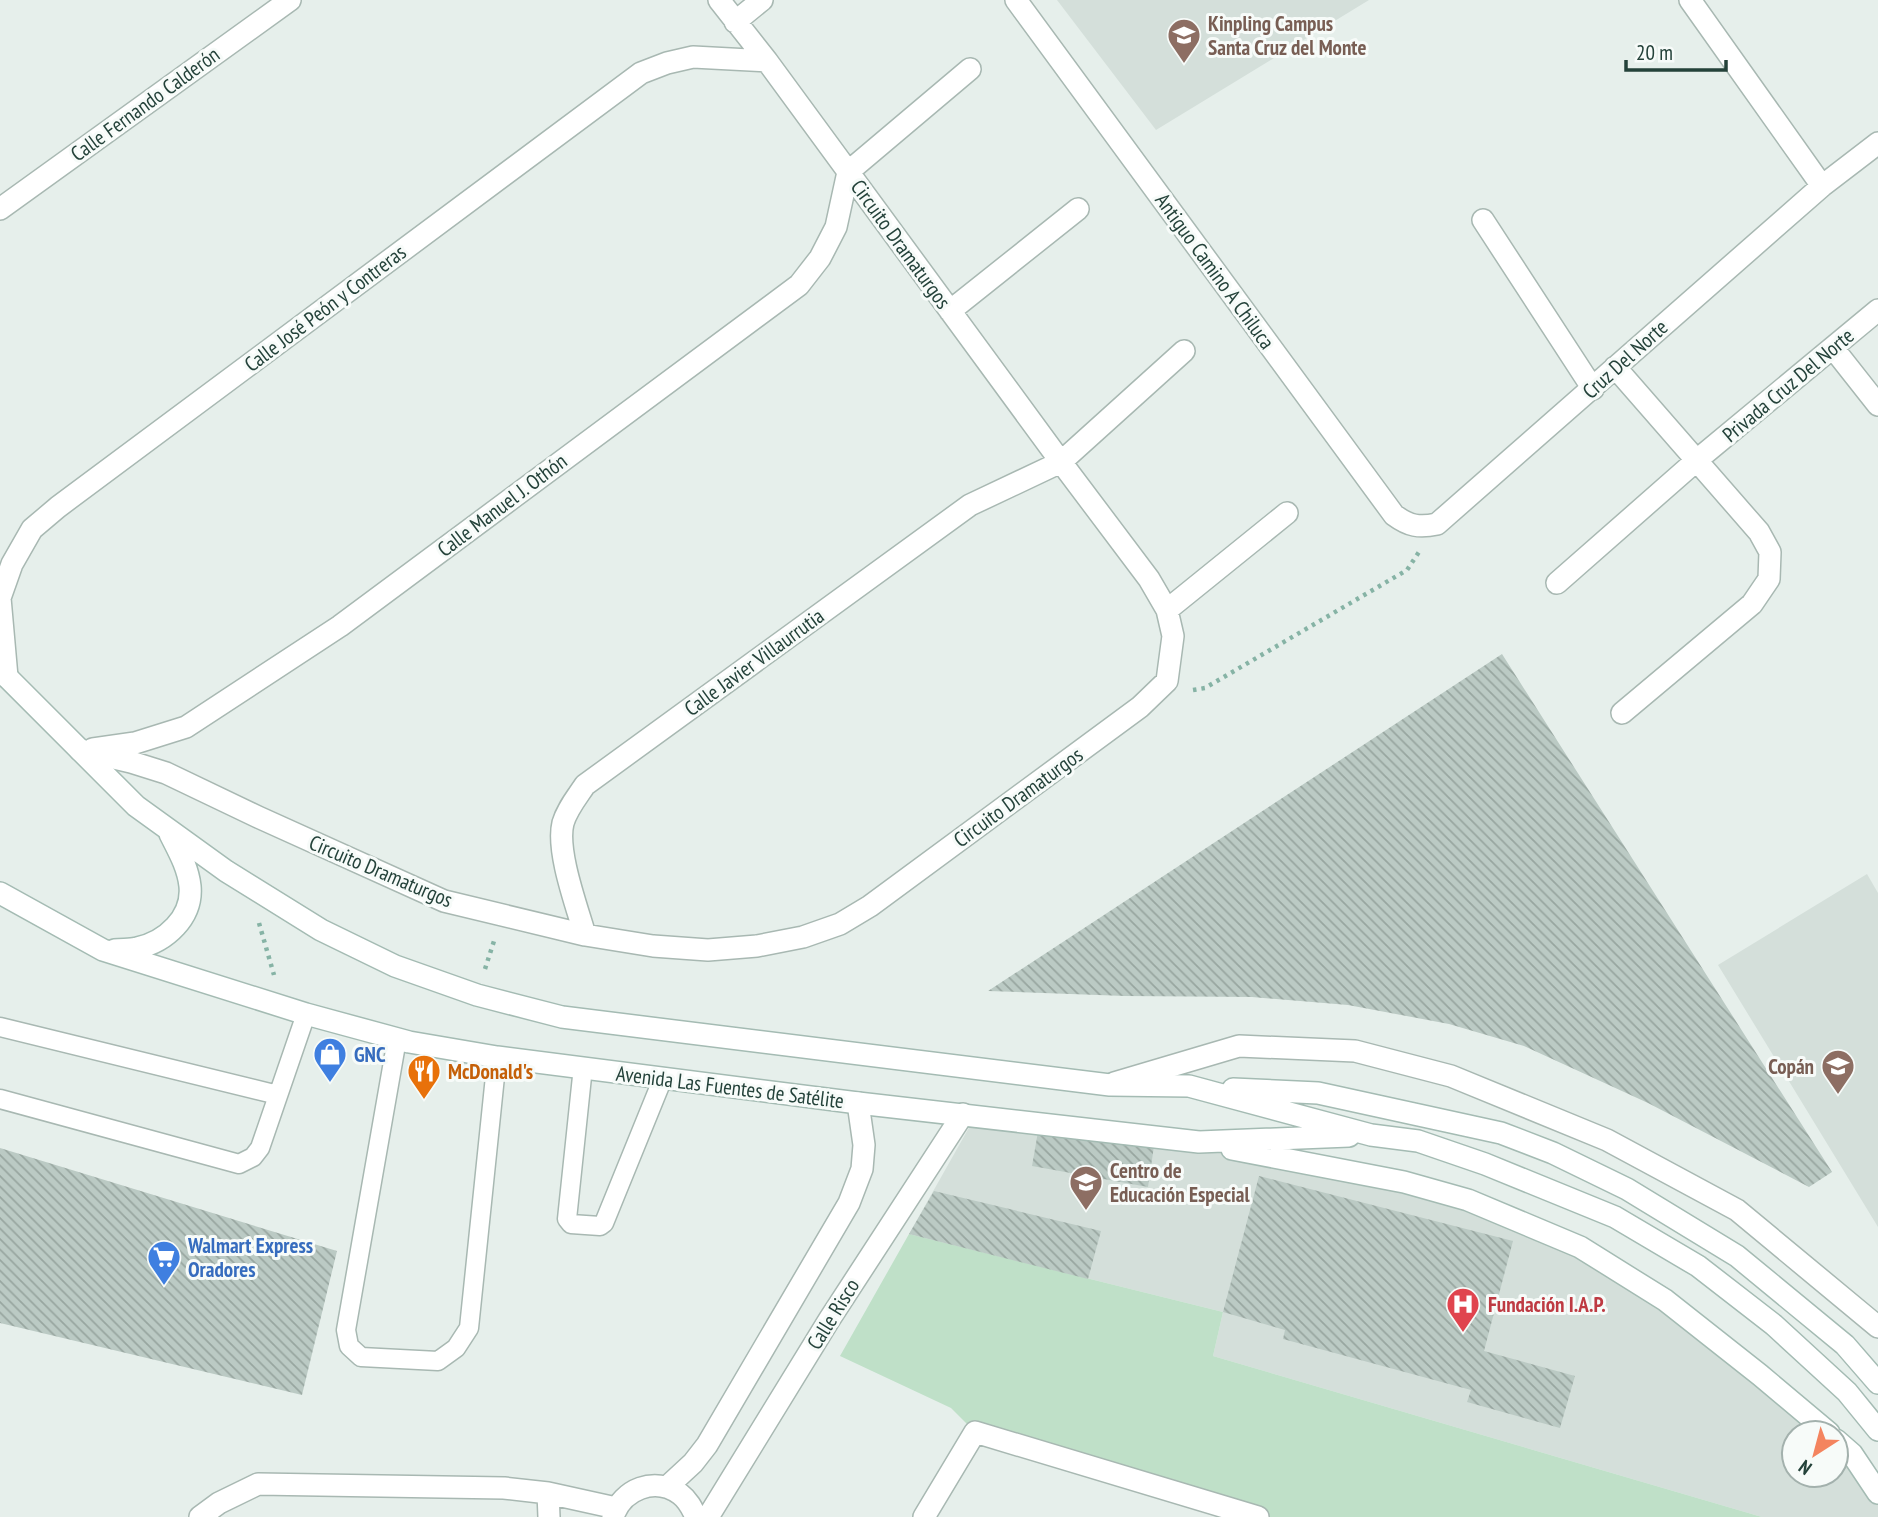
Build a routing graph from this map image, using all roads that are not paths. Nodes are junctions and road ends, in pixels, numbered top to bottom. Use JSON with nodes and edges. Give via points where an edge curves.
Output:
{"nodes":[{"id":1,"x":290,"y":0,"type":"edge"},
{"id":2,"x":719,"y":0,"type":"edge"},
{"id":3,"x":762,"y":0,"type":"edge"},
{"id":4,"x":1016,"y":0,"type":"edge"},
{"id":5,"x":1690,"y":0,"type":"edge"},
{"id":6,"x":735,"y":22,"type":"junction"},
{"id":7,"x":767,"y":61,"type":"junction"},
{"id":8,"x":970,"y":69,"type":"dead end"},
{"id":9,"x":1878,"y":143,"type":"edge"},
{"id":10,"x":848,"y":172,"type":"junction"},
{"id":11,"x":1822,"y":186,"type":"junction"},
{"id":12,"x":0,"y":209,"type":"edge"},
{"id":13,"x":1078,"y":209,"type":"dead end"},
{"id":14,"x":1483,"y":220,"type":"dead end"},
{"id":15,"x":1878,"y":310,"type":"edge"},
{"id":16,"x":950,"y":311,"type":"junction"},
{"id":17,"x":1833,"y":348,"type":"junction"},
{"id":18,"x":1184,"y":351,"type":"dead end"},
{"id":19,"x":1615,"y":367,"type":"junction"},
{"id":20,"x":1592,"y":389,"type":"junction"},
{"id":21,"x":1878,"y":405,"type":"edge"},
{"id":22,"x":1698,"y":460,"type":"junction"},
{"id":23,"x":1061,"y":462,"type":"junction"},
{"id":24,"x":1287,"y":513,"type":"dead end"},
{"id":25,"x":1424,"y":527,"type":"joint"},
{"id":26,"x":1557,"y":583,"type":"dead end"},
{"id":27,"x":1167,"y":610,"type":"junction"},
{"id":28,"x":4,"y":673,"type":"edge"},
{"id":29,"x":1622,"y":713,"type":"dead end"},
{"id":30,"x":80,"y":750,"type":"junction"},
{"id":31,"x":169,"y":831,"type":"junction"},
{"id":32,"x":0,"y":893,"type":"edge"},
{"id":33,"x":585,"y":936,"type":"junction"},
{"id":34,"x":103,"y":950,"type":"junction"},
{"id":35,"x":306,"y":1014,"type":"junction"},
{"id":36,"x":0,"y":1027,"type":"edge"},
{"id":37,"x":397,"y":1039,"type":"junction"},
{"id":38,"x":497,"y":1057,"type":"junction"},
{"id":39,"x":583,"y":1068,"type":"junction"},
{"id":40,"x":663,"y":1078,"type":"junction"},
{"id":41,"x":1110,"y":1084,"type":"junction"},
{"id":42,"x":1189,"y":1086,"type":"junction"},
{"id":43,"x":278,"y":1095,"type":"junction"},
{"id":44,"x":0,"y":1099,"type":"edge"},
{"id":45,"x":858,"y":1103,"type":"junction"},
{"id":46,"x":963,"y":1114,"type":"junction"},
{"id":47,"x":1371,"y":1135,"type":"junction"},
{"id":48,"x":1199,"y":1142,"type":"junction"},
{"id":49,"x":1878,"y":1327,"type":"edge"},
{"id":50,"x":1878,"y":1384,"type":"edge"},
{"id":51,"x":1812,"y":1419,"type":"edge"},
{"id":52,"x":1878,"y":1430,"type":"edge"},
{"id":53,"x":1850,"y":1452,"type":"edge"},
{"id":54,"x":667,"y":1487,"type":"junction"},
{"id":55,"x":548,"y":1493,"type":"junction"},
{"id":56,"x":1878,"y":1493,"type":"edge"},
{"id":57,"x":614,"y":1513,"type":"edge"},
{"id":58,"x":200,"y":1517,"type":"edge"},
{"id":59,"x":549,"y":1517,"type":"edge"},
{"id":60,"x":696,"y":1517,"type":"edge"},
{"id":61,"x":708,"y":1517,"type":"edge"},
{"id":62,"x":925,"y":1517,"type":"edge"},
{"id":63,"x":1258,"y":1517,"type":"edge"}],
"edges":[{"from":1,"to":12,"type":"street","name":"Calle Fernando Calderón"},
{"from":2,"to":6,"type":"street","name":"Circuito Dramaturgos"},
{"from":3,"to":6,"type":"street"},
{"from":4,"to":25,"type":"street","name":"Antiguo Camino A Chiluca","via":[[1394,515],[1407,525]]},
{"from":5,"to":11,"type":"street"},
{"from":6,"to":7,"type":"street","name":"Circuito Dramaturgos"},
{"from":7,"to":10,"type":"street","name":"Circuito Dramaturgos"},
{"from":7,"to":28,"type":"street","name":"Calle José Peón y Contreras","via":[[693,57],[641,73],[58,507],[32,529],[0,598]]},
{"from":8,"to":10,"type":"street"},
{"from":9,"to":11,"type":"street","name":"Cruz Del Norte"},
{"from":10,"to":16,"type":"street","name":"Circuito Dramaturgos"},
{"from":10,"to":30,"type":"street","name":"Calle Manuel J. Othón","via":[[836,227],[799,285],[340,626],[186,727],[135,743]]},
{"from":11,"to":19,"type":"street","name":"Cruz Del Norte"},
{"from":13,"to":16,"type":"street"},
{"from":14,"to":20,"type":"street"},
{"from":15,"to":17,"type":"street","name":"Privada Cruz Del Norte"},
{"from":16,"to":23,"type":"street","name":"Circuito Dramaturgos"},
{"from":17,"to":21,"type":"street"},
{"from":17,"to":22,"type":"street","name":"Privada Cruz Del Norte"},
{"from":18,"to":23,"type":"street","name":"Calle Javier Villaurrutia"},
{"from":19,"to":20,"type":"street","name":"Cruz Del Norte"},
{"from":19,"to":22,"type":"street"},
{"from":20,"to":25,"type":"street","name":"Cruz Del Norte","via":[[1437,524]]},
{"from":22,"to":26,"type":"street","name":"Privada Cruz Del Norte"},
{"from":22,"to":29,"type":"street","via":[[1759,531],[1770,552],[1769,579],[1752,604]]},
{"from":23,"to":27,"type":"street","name":"Circuito Dramaturgos"},
{"from":23,"to":33,"type":"street","name":"Calle Javier Villaurrutia","via":[[970,505],[585,785],[562,824],[566,870]]},
{"from":24,"to":27,"type":"street"},
{"from":27,"to":33,"type":"street","name":"Circuito Dramaturgos","via":[[1173,636],[1167,681],[1140,707],[870,906],[839,924],[803,937],[708,950]]},
{"from":28,"to":30,"type":"street"},
{"from":30,"to":31,"type":"street","via":[[136,806]]},
{"from":30,"to":33,"type":"street","name":"Circuito Dramaturgos","via":[[166,773],[444,901]]},
{"from":31,"to":34,"type":"street","via":[[190,887],[182,917],[157,941],[136,949]]},
{"from":31,"to":41,"type":"street","name":"Avenida Las Fuentes de Satélite","via":[[321,930],[383,960],[477,995],[562,1017]]},
{"from":32,"to":34,"type":"street","name":"Avenida Las Fuentes de Satélite"},
{"from":34,"to":35,"type":"street","name":"Avenida Las Fuentes de Satélite"},
{"from":35,"to":37,"type":"street","name":"Avenida Las Fuentes de Satélite"},
{"from":35,"to":43,"type":"lane"},
{"from":36,"to":43,"type":"lane"},
{"from":37,"to":38,"type":"street","name":"Avenida Las Fuentes de Satélite"},
{"from":37,"to":38,"type":"lane","via":[[345,1330],[349,1346],[361,1357],[438,1361],[456,1348],[469,1328]]},
{"from":38,"to":39,"type":"street","name":"Avenida Las Fuentes de Satélite"},
{"from":39,"to":40,"type":"street","name":"Avenida Las Fuentes de Satélite"},
{"from":39,"to":40,"type":"lane","via":[[567,1219],[571,1224],[604,1223]]},
{"from":40,"to":45,"type":"street","name":"Avenida Las Fuentes de Satélite"},
{"from":41,"to":42,"type":"street","name":"Avenida Las Fuentes de Satélite"},
{"from":41,"to":49,"type":"street","name":"Avenida Las Fuentes de Satélite","via":[[1239,1046],[1355,1051],[1451,1076],[1607,1140],[1737,1210]]},
{"from":42,"to":47,"type":"street","name":"Avenida Las Fuentes de Satélite"},
{"from":42,"to":50,"type":"street","via":[[1318,1093],[1501,1133],[1553,1153],[1627,1189],[1737,1256],[1845,1345]]},
{"from":43,"to":44,"type":"lane","via":[[260,1148],[239,1164]]},
{"from":45,"to":46,"type":"street","name":"Avenida Las Fuentes de Satélite"},
{"from":45,"to":54,"type":"street","name":"Calle Risco","via":[[862,1169],[849,1203],[707,1445]]},
{"from":46,"to":48,"type":"street","name":"Avenida Las Fuentes de Satélite"},
{"from":46,"to":61,"type":"street","name":"Calle Risco"},
{"from":47,"to":48,"type":"street","name":"Avenida Las Fuentes de Satélite"},
{"from":47,"to":52,"type":"street","name":"Avenida Las Fuentes de Satélite","via":[[1418,1141],[1615,1217],[1698,1266],[1774,1325],[1847,1392]]},
{"from":48,"to":51,"type":"street","via":[[1468,1200],[1580,1247],[1665,1300]]},
{"from":53,"to":56,"type":"street"},
{"from":54,"to":57,"type":"street","via":[[637,1489]]},
{"from":54,"to":60,"type":"street","via":[[691,1505]]},
{"from":55,"to":57,"type":"street"},
{"from":55,"to":58,"type":"street","via":[[504,1488],[258,1484]]},
{"from":55,"to":59,"type":"street"},
{"from":62,"to":63,"type":"street","via":[[975,1432]]}]}
